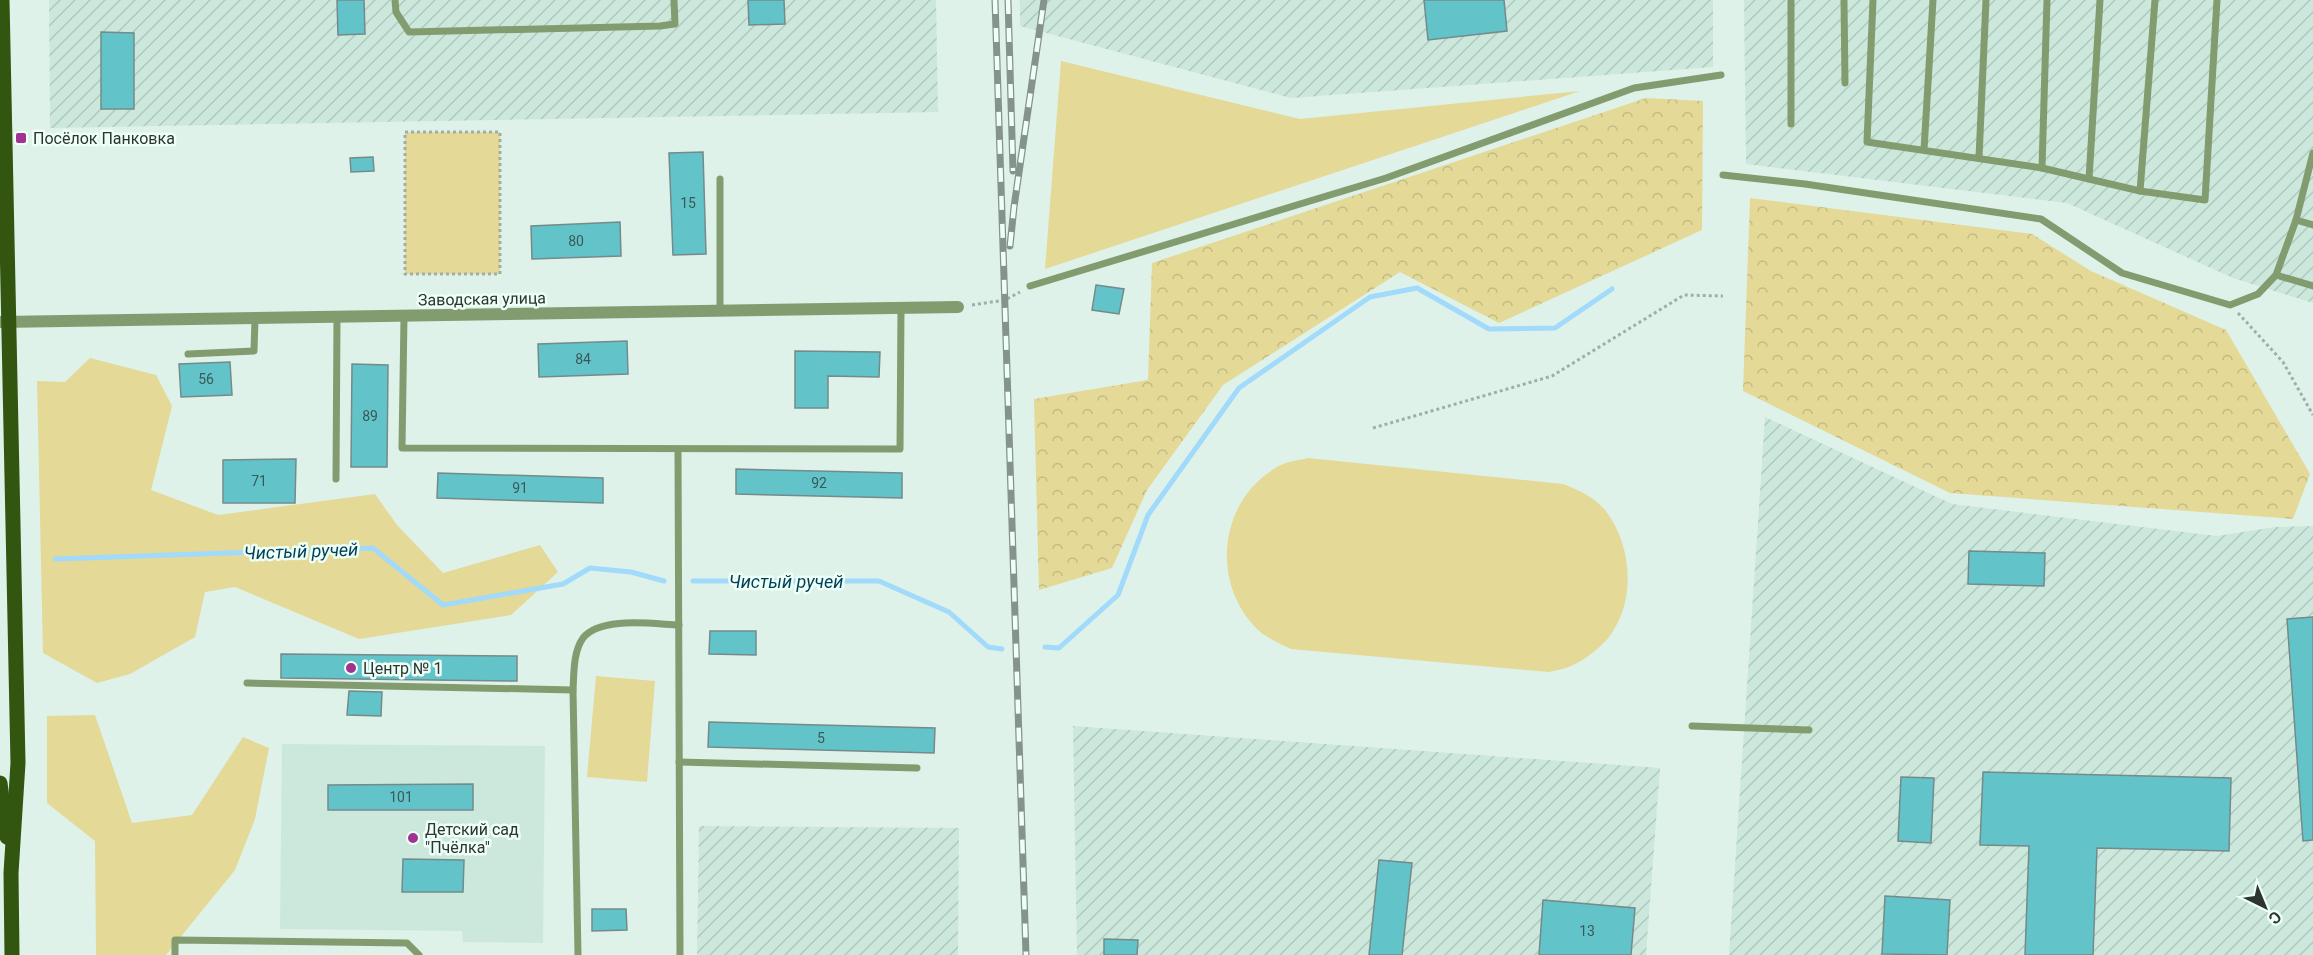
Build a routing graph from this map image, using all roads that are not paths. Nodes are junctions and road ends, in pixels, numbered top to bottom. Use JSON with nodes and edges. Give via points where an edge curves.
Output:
{"nodes":[{"id":1,"x":2,"y":0,"type":"edge"},
{"id":2,"x":395,"y":0,"type":"edge"},
{"id":3,"x":674,"y":0,"type":"edge"},
{"id":4,"x":1791,"y":0,"type":"edge"},
{"id":5,"x":1844,"y":0,"type":"edge"},
{"id":6,"x":1873,"y":0,"type":"edge"},
{"id":7,"x":1933,"y":0,"type":"edge"},
{"id":8,"x":1986,"y":0,"type":"edge"},
{"id":9,"x":2047,"y":0,"type":"edge"},
{"id":10,"x":2100,"y":0,"type":"edge"},
{"id":11,"x":2155,"y":0,"type":"edge"},
{"id":12,"x":2217,"y":0,"type":"edge"},
{"id":13,"x":1721,"y":75,"type":"dead end"},
{"id":14,"x":1845,"y":82,"type":"dead end"},
{"id":15,"x":1791,"y":124,"type":"dead end"},
{"id":16,"x":1924,"y":150,"type":"junction"},
{"id":17,"x":2313,"y":153,"type":"edge"},
{"id":18,"x":1979,"y":158,"type":"junction"},
{"id":19,"x":2312,"y":165,"type":"edge"},
{"id":20,"x":2042,"y":168,"type":"junction"},
{"id":21,"x":1723,"y":175,"type":"dead end"},
{"id":22,"x":720,"y":179,"type":"dead end"},
{"id":23,"x":2089,"y":179,"type":"junction"},
{"id":24,"x":2140,"y":191,"type":"junction"},
{"id":25,"x":2296,"y":220,"type":"junction"},
{"id":26,"x":2313,"y":225,"type":"edge"},
{"id":27,"x":2276,"y":274,"type":"junction"},
{"id":28,"x":1030,"y":286,"type":"road end"},
{"id":29,"x":2313,"y":286,"type":"edge"},
{"id":30,"x":958,"y":306,"type":"road end"},
{"id":31,"x":901,"y":308,"type":"junction"},
{"id":32,"x":720,"y":311,"type":"junction"},
{"id":33,"x":404,"y":316,"type":"junction"},
{"id":34,"x":337,"y":318,"type":"junction"},
{"id":35,"x":255,"y":319,"type":"junction"},
{"id":36,"x":4,"y":322,"type":"edge"},
{"id":37,"x":188,"y":354,"type":"dead end"},
{"id":38,"x":678,"y":450,"type":"junction"},
{"id":39,"x":336,"y":479,"type":"dead end"},
{"id":40,"x":679,"y":625,"type":"junction"},
{"id":41,"x":247,"y":683,"type":"dead end"},
{"id":42,"x":573,"y":690,"type":"junction"},
{"id":43,"x":1692,"y":726,"type":"dead end"},
{"id":44,"x":1809,"y":730,"type":"dead end"},
{"id":45,"x":679,"y":762,"type":"junction"},
{"id":46,"x":917,"y":768,"type":"dead end"},
{"id":47,"x":0,"y":783,"type":"edge"},
{"id":48,"x":11,"y":873,"type":"junction"},
{"id":49,"x":12,"y":955,"type":"edge"},
{"id":50,"x":174,"y":955,"type":"edge"},
{"id":51,"x":419,"y":955,"type":"edge"},
{"id":52,"x":578,"y":955,"type":"edge"},
{"id":53,"x":680,"y":955,"type":"edge"}],
"edges":[{"from":1,"to":36,"type":"main road"},
{"from":2,"to":3,"type":"lane","via":[[396,12],[409,32],[660,27],[675,24]]},
{"from":4,"to":15,"type":"lane"},
{"from":5,"to":14,"type":"lane"},
{"from":6,"to":16,"type":"lane","via":[[1867,142]]},
{"from":7,"to":16,"type":"lane"},
{"from":8,"to":18,"type":"lane"},
{"from":9,"to":20,"type":"lane"},
{"from":10,"to":23,"type":"lane"},
{"from":11,"to":24,"type":"lane"},
{"from":12,"to":24,"type":"lane","via":[[2205,200]]},
{"from":13,"to":28,"type":"lane","via":[[1634,88],[1386,178]]},
{"from":16,"to":18,"type":"lane"},
{"from":17,"to":19,"type":"lane"},
{"from":18,"to":20,"type":"lane"},
{"from":19,"to":25,"type":"lane"},
{"from":20,"to":23,"type":"lane"},
{"from":21,"to":27,"type":"lane","via":[[2041,219],[2122,273],[2230,305],[2258,294]]},
{"from":22,"to":32,"type":"lane"},
{"from":23,"to":24,"type":"lane"},
{"from":25,"to":26,"type":"lane"},
{"from":25,"to":27,"type":"lane"},
{"from":27,"to":29,"type":"lane"},
{"from":30,"to":31,"type":"street","name":"Заводская улица"},
{"from":31,"to":32,"type":"street","name":"Заводская улица"},
{"from":31,"to":38,"type":"lane","via":[[900,450]]},
{"from":32,"to":33,"type":"street","name":"Заводская улица"},
{"from":33,"to":34,"type":"street","name":"Заводская улица"},
{"from":33,"to":38,"type":"lane","via":[[402,448]]},
{"from":34,"to":35,"type":"street","name":"Заводская улица"},
{"from":34,"to":39,"type":"lane"},
{"from":35,"to":36,"type":"street","name":"Заводская улица"},
{"from":35,"to":37,"type":"lane","via":[[254,351]]},
{"from":36,"to":48,"type":"main road","via":[[18,763]]},
{"from":38,"to":40,"type":"lane"},
{"from":40,"to":42,"type":"lane","via":[[598,627],[582,639]]},
{"from":40,"to":45,"type":"lane"},
{"from":41,"to":42,"type":"lane"},
{"from":42,"to":52,"type":"lane"},
{"from":43,"to":44,"type":"lane"},
{"from":45,"to":46,"type":"lane"},
{"from":45,"to":53,"type":"lane"},
{"from":47,"to":48,"type":"main road"},
{"from":48,"to":49,"type":"main road"},
{"from":50,"to":51,"type":"lane","via":[[175,940],[187,940],[407,943]]}]}
